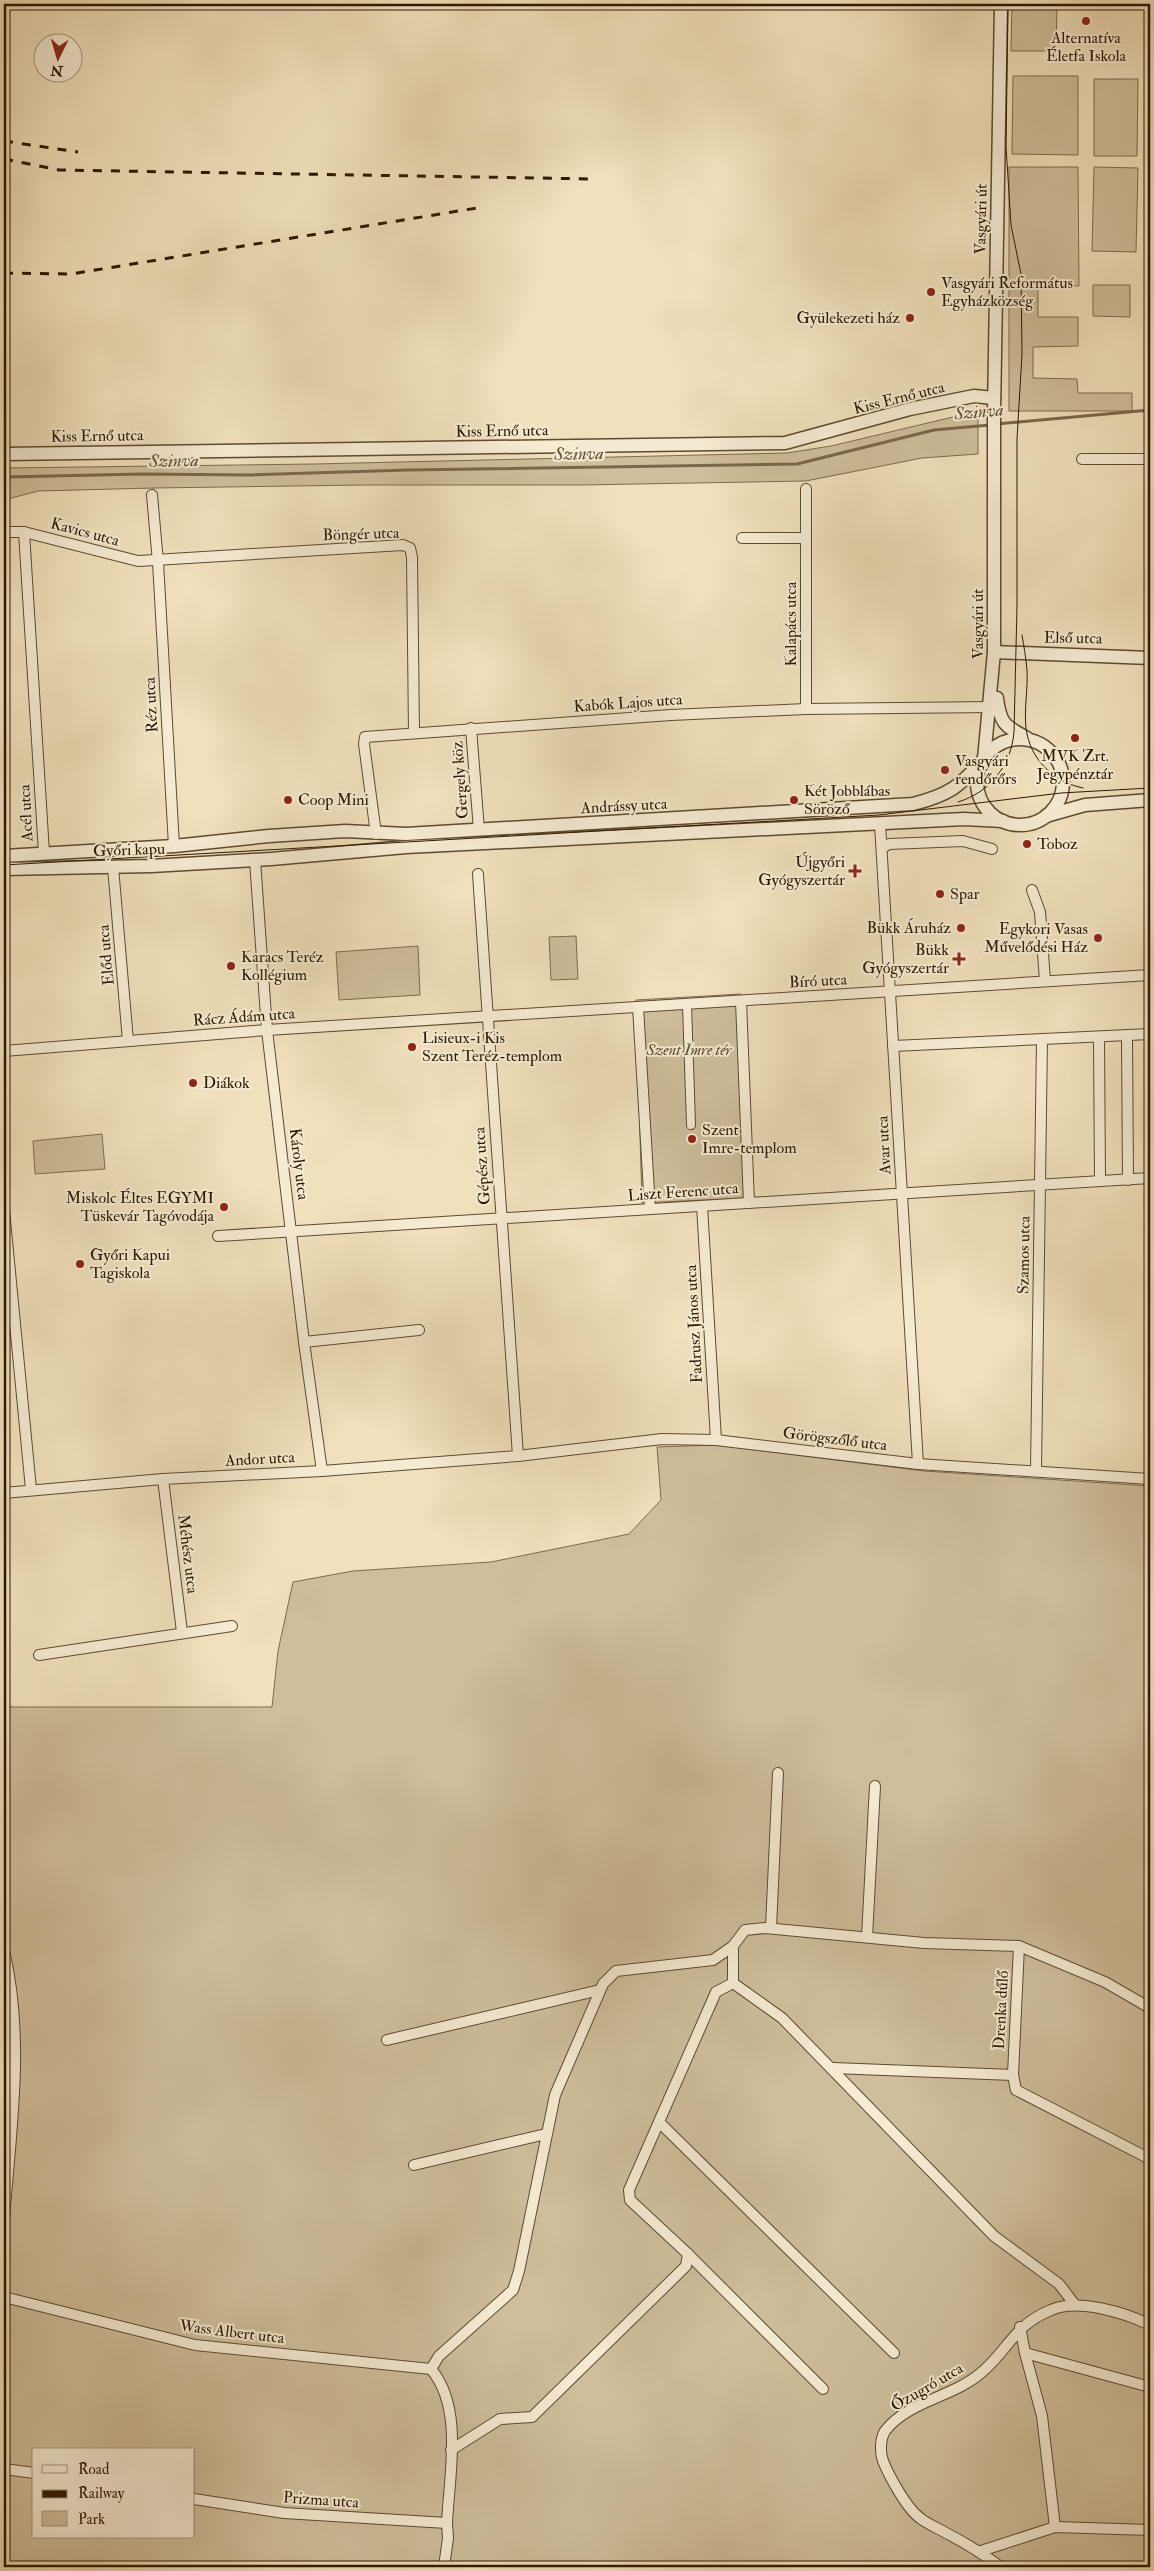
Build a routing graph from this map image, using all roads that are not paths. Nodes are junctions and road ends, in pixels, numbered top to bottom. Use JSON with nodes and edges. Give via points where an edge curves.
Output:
{"nodes":[{"id":1,"x":1001,"y":4,"type":"edge"},
{"id":2,"x":994,"y":398,"type":"junction"},
{"id":3,"x":4,"y":454,"type":"edge"},
{"id":4,"x":1082,"y":459,"type":"dead end"},
{"id":5,"x":1150,"y":459,"type":"edge"},
{"id":6,"x":806,"y":489,"type":"dead end"},
{"id":7,"x":152,"y":495,"type":"dead end"},
{"id":8,"x":4,"y":532,"type":"edge"},
{"id":9,"x":24,"y":532,"type":"junction"},
{"id":10,"x":742,"y":538,"type":"dead end"},
{"id":11,"x":806,"y":538,"type":"junction"},
{"id":12,"x":158,"y":562,"type":"junction"},
{"id":13,"x":994,"y":652,"type":"junction"},
{"id":14,"x":1150,"y":658,"type":"edge"},
{"id":15,"x":994,"y":675,"type":"junction"},
{"id":16,"x":991,"y":706,"type":"junction"},
{"id":17,"x":806,"y":709,"type":"junction"},
{"id":18,"x":471,"y":728,"type":"junction"},
{"id":19,"x":414,"y":733,"type":"junction"},
{"id":20,"x":1036,"y":742,"type":"junction"},
{"id":21,"x":984,"y":759,"type":"junction"},
{"id":22,"x":1150,"y":800,"type":"edge"},
{"id":23,"x":1046,"y":816,"type":"junction"},
{"id":24,"x":1003,"y":821,"type":"junction"},
{"id":25,"x":881,"y":827,"type":"junction"},
{"id":26,"x":479,"y":830,"type":"junction"},
{"id":27,"x":376,"y":834,"type":"junction"},
{"id":28,"x":250,"y":838,"type":"joint"},
{"id":29,"x":174,"y":846,"type":"junction"},
{"id":30,"x":882,"y":848,"type":"junction"},
{"id":31,"x":992,"y":849,"type":"dead end"},
{"id":32,"x":44,"y":853,"type":"junction"},
{"id":33,"x":4,"y":856,"type":"edge"},
{"id":34,"x":255,"y":860,"type":"junction"},
{"id":35,"x":113,"y":866,"type":"junction"},
{"id":36,"x":4,"y":869,"type":"edge"},
{"id":37,"x":478,"y":874,"type":"dead end"},
{"id":38,"x":1032,"y":890,"type":"dead end"},
{"id":39,"x":1150,"y":976,"type":"edge"},
{"id":40,"x":1045,"y":981,"type":"junction"},
{"id":41,"x":890,"y":992,"type":"junction"},
{"id":42,"x":741,"y":1001,"type":"junction"},
{"id":43,"x":687,"y":1004,"type":"junction"},
{"id":44,"x":638,"y":1007,"type":"junction"},
{"id":45,"x":488,"y":1016,"type":"junction"},
{"id":46,"x":268,"y":1030,"type":"junction"},
{"id":47,"x":1150,"y":1034,"type":"edge"},
{"id":48,"x":1127,"y":1036,"type":"junction"},
{"id":49,"x":1099,"y":1037,"type":"junction"},
{"id":50,"x":1042,"y":1039,"type":"junction"},
{"id":51,"x":128,"y":1041,"type":"junction"},
{"id":52,"x":893,"y":1046,"type":"junction"},
{"id":53,"x":4,"y":1051,"type":"edge"},
{"id":54,"x":691,"y":1125,"type":"dead end"},
{"id":55,"x":1150,"y":1178,"type":"edge"},
{"id":56,"x":1128,"y":1180,"type":"junction"},
{"id":57,"x":1100,"y":1181,"type":"junction"},
{"id":58,"x":1040,"y":1185,"type":"junction"},
{"id":59,"x":902,"y":1194,"type":"junction"},
{"id":60,"x":749,"y":1203,"type":"junction"},
{"id":61,"x":702,"y":1206,"type":"junction"},
{"id":62,"x":650,"y":1209,"type":"junction"},
{"id":63,"x":4,"y":1210,"type":"edge"},
{"id":64,"x":500,"y":1219,"type":"junction"},
{"id":65,"x":293,"y":1232,"type":"junction"},
{"id":66,"x":218,"y":1236,"type":"dead end"},
{"id":67,"x":419,"y":1330,"type":"dead end"},
{"id":68,"x":304,"y":1342,"type":"junction"},
{"id":69,"x":716,"y":1440,"type":"junction"},
{"id":70,"x":518,"y":1456,"type":"junction"},
{"id":71,"x":918,"y":1464,"type":"junction"},
{"id":72,"x":322,"y":1471,"type":"junction"},
{"id":73,"x":1036,"y":1471,"type":"junction"},
{"id":74,"x":1150,"y":1478,"type":"edge"},
{"id":75,"x":163,"y":1479,"type":"junction"},
{"id":76,"x":31,"y":1489,"type":"junction"},
{"id":77,"x":4,"y":1493,"type":"edge"},
{"id":78,"x":232,"y":1626,"type":"dead end"},
{"id":79,"x":182,"y":1632,"type":"junction"},
{"id":80,"x":39,"y":1654,"type":"dead end"},
{"id":81,"x":778,"y":1773,"type":"dead end"},
{"id":82,"x":875,"y":1786,"type":"dead end"},
{"id":83,"x":771,"y":1928,"type":"junction"},
{"id":84,"x":868,"y":1937,"type":"junction"},
{"id":85,"x":733,"y":1946,"type":"junction"},
{"id":86,"x":1019,"y":1946,"type":"junction"},
{"id":87,"x":4,"y":1951,"type":"edge"},
{"id":88,"x":7,"y":1979,"type":"edge"},
{"id":89,"x":733,"y":1982,"type":"junction"},
{"id":90,"x":600,"y":1990,"type":"junction"},
{"id":91,"x":1150,"y":2008,"type":"edge"},
{"id":92,"x":386,"y":2040,"type":"dead end"},
{"id":93,"x":833,"y":2068,"type":"junction"},
{"id":94,"x":1013,"y":2075,"type":"junction"},
{"id":95,"x":660,"y":2123,"type":"junction"},
{"id":96,"x":7,"y":2132,"type":"edge"},
{"id":97,"x":546,"y":2134,"type":"junction"},
{"id":98,"x":1150,"y":2159,"type":"edge"},
{"id":99,"x":414,"y":2165,"type":"dead end"},
{"id":100,"x":4,"y":2218,"type":"edge"},
{"id":101,"x":688,"y":2254,"type":"junction"},
{"id":102,"x":4,"y":2297,"type":"edge"},
{"id":103,"x":1075,"y":2305,"type":"junction"},
{"id":104,"x":1150,"y":2325,"type":"edge"},
{"id":105,"x":1020,"y":2327,"type":"junction"},
{"id":106,"x":1024,"y":2352,"type":"junction"},
{"id":107,"x":894,"y":2353,"type":"dead end"},
{"id":108,"x":431,"y":2368,"type":"junction"},
{"id":109,"x":1150,"y":2387,"type":"edge"},
{"id":110,"x":823,"y":2389,"type":"dead end"},
{"id":111,"x":451,"y":2450,"type":"junction"},
{"id":112,"x":4,"y":2469,"type":"edge"},
{"id":113,"x":32,"y":2473,"type":"edge"},
{"id":114,"x":195,"y":2498,"type":"edge"},
{"id":115,"x":446,"y":2524,"type":"junction"},
{"id":116,"x":1055,"y":2527,"type":"junction"},
{"id":117,"x":1150,"y":2530,"type":"edge"},
{"id":118,"x":981,"y":2551,"type":"junction"},
{"id":119,"x":444,"y":2567,"type":"edge"},
{"id":120,"x":1001,"y":2567,"type":"edge"}],
"edges":[{"from":1,"to":2,"type":"street","name":"Vasgyári út"},
{"from":2,"to":3,"type":"street","name":"Kiss Ernő utca","via":[[974,396],[910,409],[785,443]]},
{"from":2,"to":13,"type":"street","name":"Vasgyári út"},
{"from":4,"to":5,"type":"street"},
{"from":6,"to":11,"type":"street","name":"Kalapács utca"},
{"from":7,"to":12,"type":"street","name":"Réz utca"},
{"from":8,"to":9,"type":"street","name":"Kavics utca"},
{"from":9,"to":12,"type":"street","name":"Kavics utca","via":[[138,562]]},
{"from":9,"to":32,"type":"street","name":"Acél utca"},
{"from":10,"to":11,"type":"street"},
{"from":11,"to":17,"type":"street","name":"Kalapács utca"},
{"from":12,"to":19,"type":"street","name":"Böngér utca","via":[[403,545],[410,548]]},
{"from":12,"to":29,"type":"street","name":"Réz utca"},
{"from":13,"to":14,"type":"street","name":"Első utca"},
{"from":13,"to":15,"type":"street","name":"Vasgyári út"},
{"from":15,"to":16,"type":"street","name":"Vasgyári út"},
{"from":15,"to":20,"type":"street","name":"Vasgyári út","via":[[1001,720],[1012,731]]},
{"from":16,"to":17,"type":"street","name":"Kabók Lajos utca"},
{"from":16,"to":21,"type":"street","name":"Vasgyári út"},
{"from":17,"to":18,"type":"street","name":"Kabók Lajos utca"},
{"from":18,"to":19,"type":"street","name":"Kabók Lajos utca"},
{"from":18,"to":26,"type":"street","name":"Gergely köz"},
{"from":19,"to":27,"type":"street","name":"Kabók Lajos utca","via":[[365,737]]},
{"from":20,"to":21,"type":"street","via":[[1022,739],[1006,742],[990,751]]},
{"from":20,"to":23,"type":"street","via":[[1055,757],[1063,775],[1062,793],[1055,808]]},
{"from":21,"to":24,"type":"street","via":[[978,776],[979,793],[992,814]]},
{"from":21,"to":26,"type":"street","name":"Andrássy utca","via":[[956,787],[940,797],[913,804]]},
{"from":22,"to":23,"type":"street","via":[[1085,805]]},
{"from":23,"to":24,"type":"street","via":[[1026,824]]},
{"from":24,"to":25,"type":"street","name":"Andrássy utca","via":[[964,819]]},
{"from":25,"to":30,"type":"street","name":"Avar utca"},
{"from":25,"to":34,"type":"street","name":"Andrássy utca","via":[[406,847]]},
{"from":26,"to":27,"type":"street","name":"Andrássy utca"},
{"from":27,"to":28,"type":"street","name":"Andrássy utca","via":[[344,831]]},
{"from":28,"to":29,"type":"street","name":"Győri kapu"},
{"from":29,"to":32,"type":"street","name":"Győri kapu"},
{"from":30,"to":31,"type":"street","via":[[889,844],[963,841]]},
{"from":30,"to":41,"type":"street","name":"Avar utca"},
{"from":32,"to":33,"type":"street","name":"Győri kapu"},
{"from":34,"to":35,"type":"street","name":"Győri kapu"},
{"from":34,"to":46,"type":"street","name":"Károly utca"},
{"from":35,"to":36,"type":"street","name":"Győri kapu"},
{"from":35,"to":51,"type":"street","name":"Előd utca"},
{"from":37,"to":45,"type":"street","name":"Gépész utca"},
{"from":38,"to":40,"type":"street","via":[[1040,912]]},
{"from":39,"to":40,"type":"street","name":"Bíró utca"},
{"from":40,"to":41,"type":"street","name":"Bíró utca"},
{"from":41,"to":42,"type":"street","name":"Bíró utca"},
{"from":41,"to":52,"type":"street","name":"Avar utca"},
{"from":42,"to":43,"type":"street","name":"Bíró utca"},
{"from":42,"to":60,"type":"street"},
{"from":43,"to":44,"type":"street","name":"Bíró utca"},
{"from":43,"to":54,"type":"street"},
{"from":44,"to":45,"type":"street","name":"Bíró utca"},
{"from":44,"to":62,"type":"street"},
{"from":45,"to":46,"type":"street","name":"Rácz Ádám utca"},
{"from":45,"to":64,"type":"street","name":"Gépész utca"},
{"from":46,"to":51,"type":"street","name":"Rácz Ádám utca"},
{"from":46,"to":65,"type":"street","name":"Károly utca"},
{"from":47,"to":48,"type":"street"},
{"from":48,"to":49,"type":"street"},
{"from":48,"to":56,"type":"street"},
{"from":49,"to":50,"type":"street"},
{"from":49,"to":57,"type":"street"},
{"from":50,"to":52,"type":"street"},
{"from":50,"to":58,"type":"street","name":"Szamos utca"},
{"from":51,"to":53,"type":"street","name":"Rácz Ádám utca"},
{"from":52,"to":59,"type":"street","name":"Avar utca"},
{"from":55,"to":56,"type":"street","name":"Liszt Ferenc utca"},
{"from":56,"to":57,"type":"street","name":"Liszt Ferenc utca"},
{"from":57,"to":58,"type":"street","name":"Liszt Ferenc utca"},
{"from":58,"to":59,"type":"street","name":"Liszt Ferenc utca"},
{"from":58,"to":73,"type":"street","name":"Szamos utca"},
{"from":59,"to":60,"type":"street","name":"Liszt Ferenc utca"},
{"from":59,"to":71,"type":"street","name":"Avar utca"},
{"from":60,"to":61,"type":"street","name":"Liszt Ferenc utca"},
{"from":61,"to":62,"type":"street","name":"Liszt Ferenc utca"},
{"from":61,"to":69,"type":"street","name":"Fadrusz János utca"},
{"from":62,"to":64,"type":"street","name":"Liszt Ferenc utca"},
{"from":63,"to":76,"type":"street"},
{"from":64,"to":65,"type":"street","name":"Liszt Ferenc utca"},
{"from":64,"to":70,"type":"street","name":"Gépész utca"},
{"from":65,"to":66,"type":"street","name":"Liszt Ferenc utca"},
{"from":65,"to":68,"type":"street","name":"Károly utca"},
{"from":67,"to":68,"type":"street"},
{"from":68,"to":72,"type":"street","name":"Károly utca"},
{"from":69,"to":70,"type":"street","name":"Görögszőlő utca","via":[[662,1439]]},
{"from":69,"to":71,"type":"street","name":"Görögszőlő utca"},
{"from":70,"to":72,"type":"street","name":"Andor utca"},
{"from":71,"to":73,"type":"street","name":"Görögszőlő utca"},
{"from":72,"to":75,"type":"street","name":"Andor utca"},
{"from":73,"to":74,"type":"street","name":"Görögszőlő utca"},
{"from":75,"to":76,"type":"street","name":"Andor utca"},
{"from":75,"to":79,"type":"street","name":"Méhész utca"},
{"from":76,"to":77,"type":"street","name":"Andor utca"},
{"from":78,"to":79,"type":"street"},
{"from":79,"to":80,"type":"street"},
{"from":81,"to":83,"type":"street"},
{"from":82,"to":84,"type":"street"},
{"from":83,"to":84,"type":"street"},
{"from":83,"to":85,"type":"street","via":[[745,1930]]},
{"from":84,"to":86,"type":"street","via":[[924,1943]]},
{"from":85,"to":89,"type":"street"},
{"from":85,"to":90,"type":"street","via":[[713,1960],[616,1971]]},
{"from":86,"to":91,"type":"street","via":[[1105,1982]]},
{"from":86,"to":94,"type":"street","name":"Drenka dűlő"},
{"from":87,"to":88,"type":"street"},
{"from":88,"to":96,"type":"street","via":[[14,2047]]},
{"from":89,"to":93,"type":"street","via":[[782,2018]]},
{"from":89,"to":95,"type":"street","via":[[716,1992]]},
{"from":90,"to":92,"type":"street"},
{"from":90,"to":97,"type":"street","via":[[555,2096]]},
{"from":93,"to":94,"type":"street"},
{"from":93,"to":103,"type":"street","via":[[994,2236],[1058,2284]]},
{"from":94,"to":98,"type":"street","via":[[1016,2090]]},
{"from":95,"to":101,"type":"street","via":[[629,2190],[630,2200]]},
{"from":95,"to":107,"type":"street"},
{"from":96,"to":100,"type":"street"},
{"from":97,"to":99,"type":"street"},
{"from":97,"to":108,"type":"street","via":[[519,2271],[512,2290],[439,2356]]},
{"from":101,"to":110,"type":"street"},
{"from":101,"to":111,"type":"street","via":[[686,2266],[532,2417],[500,2419]]},
{"from":102,"to":108,"type":"street","name":"Wass Albert utca","via":[[195,2345]]},
{"from":103,"to":104,"type":"street","name":"Őzugró utca","via":[[1130,2315]]},
{"from":103,"to":105,"type":"street","name":"Őzugró utca","via":[[1052,2309]]},
{"from":105,"to":106,"type":"street"},
{"from":105,"to":118,"type":"street","name":"Őzugró utca","via":[[982,2372],[906,2413],[884,2432],[881,2444],[883,2460],[907,2504],[919,2518]]},
{"from":106,"to":109,"type":"street"},
{"from":106,"to":116,"type":"street","via":[[1042,2416]]},
{"from":108,"to":111,"type":"street","via":[[441,2380],[451,2416]]},
{"from":111,"to":115,"type":"street"},
{"from":112,"to":113,"type":"street"},
{"from":114,"to":115,"type":"street","name":"Prizma utca","via":[[284,2513]]},
{"from":115,"to":119,"type":"street","via":[[448,2538]]},
{"from":116,"to":117,"type":"street"},
{"from":116,"to":118,"type":"street"},
{"from":118,"to":120,"type":"street","name":"Őzugró utca"}]}
